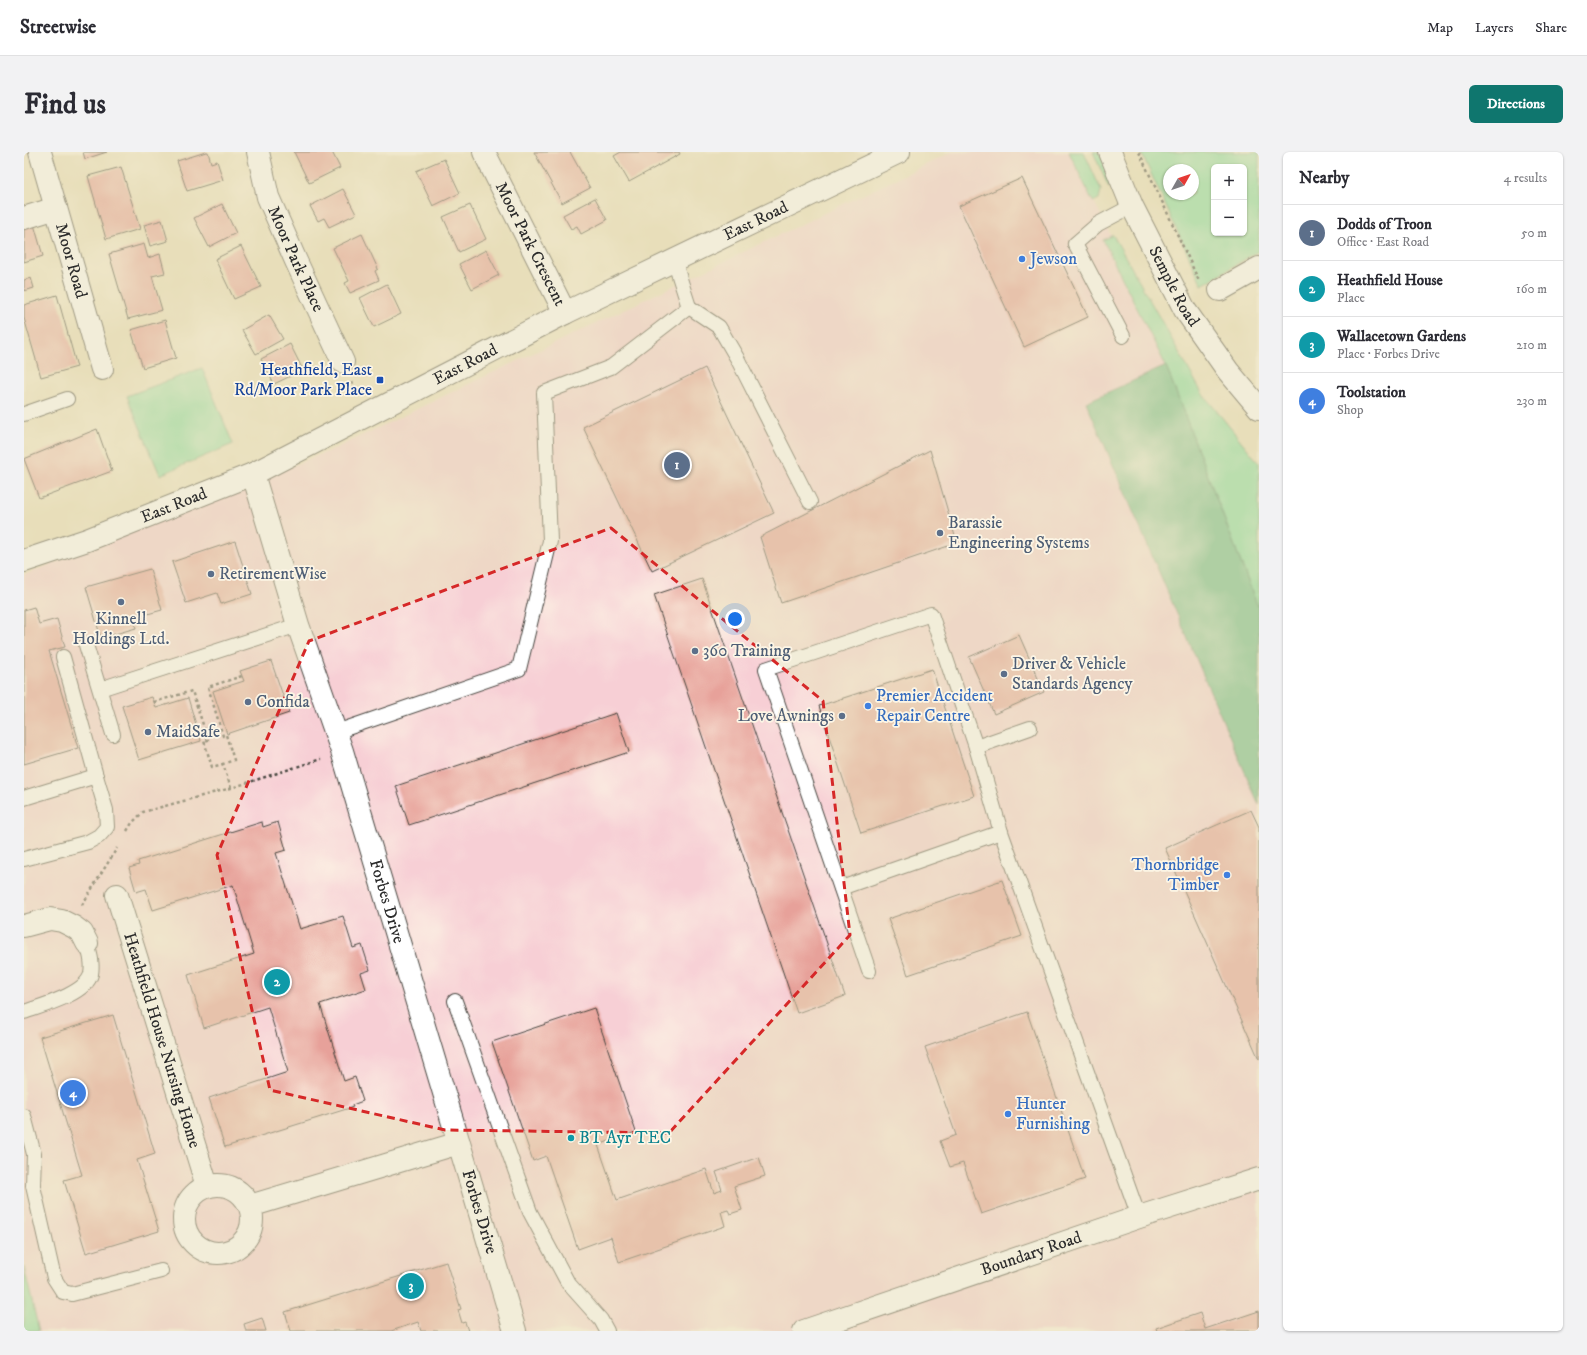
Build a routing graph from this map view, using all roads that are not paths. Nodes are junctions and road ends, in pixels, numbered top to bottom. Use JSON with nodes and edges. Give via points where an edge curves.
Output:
{"nodes":[{"id":1,"x":40,"y":152,"type":"edge"},
{"id":2,"x":258,"y":152,"type":"edge"},
{"id":3,"x":485,"y":152,"type":"edge"},
{"id":4,"x":899,"y":152,"type":"edge"},
{"id":5,"x":1110,"y":152,"type":"edge"},
{"id":6,"x":1132,"y":206,"type":"junction"},
{"id":7,"x":56,"y":208,"type":"junction"},
{"id":8,"x":24,"y":218,"type":"edge"},
{"id":9,"x":674,"y":260,"type":"junction"},
{"id":10,"x":1259,"y":268,"type":"edge"},
{"id":11,"x":1210,"y":287,"type":"road end"},
{"id":12,"x":689,"y":307,"type":"junction"},
{"id":13,"x":565,"y":313,"type":"junction"},
{"id":14,"x":1123,"y":336,"type":"dead end"},
{"id":15,"x":343,"y":362,"type":"dead end"},
{"id":16,"x":102,"y":369,"type":"dead end"},
{"id":17,"x":67,"y":399,"type":"dead end"},
{"id":18,"x":1259,"y":408,"type":"edge"},
{"id":19,"x":24,"y":414,"type":"edge"},
{"id":20,"x":253,"y":474,"type":"junction"},
{"id":21,"x":810,"y":502,"type":"dead end"},
{"id":22,"x":24,"y":561,"type":"edge"},
{"id":23,"x":298,"y":626,"type":"junction"},
{"id":24,"x":86,"y":645,"type":"dead end"},
{"id":25,"x":63,"y":657,"type":"dead end"},
{"id":26,"x":100,"y":689,"type":"junction"},
{"id":27,"x":1030,"y":728,"type":"dead end"},
{"id":28,"x":113,"y":734,"type":"dead end"},
{"id":29,"x":339,"y":741,"type":"junction"},
{"id":30,"x":976,"y":747,"type":"junction"},
{"id":31,"x":96,"y":776,"type":"junction"},
{"id":32,"x":24,"y":798,"type":"edge"},
{"id":33,"x":1001,"y":832,"type":"junction"},
{"id":34,"x":24,"y":859,"type":"edge"},
{"id":35,"x":841,"y":888,"type":"junction"},
{"id":36,"x":117,"y":895,"type":"dead end"},
{"id":37,"x":24,"y":926,"type":"edge"},
{"id":38,"x":87,"y":943,"type":"joint"},
{"id":39,"x":869,"y":971,"type":"dead end"},
{"id":40,"x":455,"y":1001,"type":"dead end"},
{"id":41,"x":24,"y":1012,"type":"edge"},
{"id":42,"x":24,"y":1116,"type":"edge"},
{"id":43,"x":459,"y":1143,"type":"junction"},
{"id":44,"x":1259,"y":1179,"type":"edge"},
{"id":45,"x":207,"y":1186,"type":"junction"},
{"id":46,"x":250,"y":1206,"type":"junction"},
{"id":47,"x":1139,"y":1217,"type":"junction"},
{"id":48,"x":161,"y":1271,"type":"dead end"},
{"id":49,"x":515,"y":1331,"type":"edge"},
{"id":50,"x":607,"y":1331,"type":"edge"},
{"id":51,"x":804,"y":1331,"type":"edge"}],
"edges":[{"from":1,"to":7,"type":"street","name":"Moor Road"},
{"from":2,"to":15,"type":"street","name":"Moor Park Place","via":[[268,197]]},
{"from":3,"to":13,"type":"street","name":"Moor Park Crescent"},
{"from":4,"to":9,"type":"street","name":"East Road"},
{"from":5,"to":6,"type":"street","name":"Semple Road"},
{"from":6,"to":14,"type":"lane","via":[[1098,224],[1075,244]]},
{"from":6,"to":18,"type":"street","name":"Semple Road","via":[[1185,310],[1228,371]]},
{"from":7,"to":8,"type":"street"},
{"from":7,"to":16,"type":"street","name":"Moor Road"},
{"from":9,"to":12,"type":"lane"},
{"from":9,"to":13,"type":"street","name":"East Road"},
{"from":10,"to":11,"type":"street"},
{"from":12,"to":21,"type":"lane","via":[[719,327]]},
{"from":12,"to":29,"type":"lane","via":[[612,367],[544,393],[550,541],[519,669]]},
{"from":13,"to":20,"type":"street","name":"East Road"},
{"from":17,"to":19,"type":"lane"},
{"from":20,"to":22,"type":"street","name":"East Road","via":[[87,540]]},
{"from":20,"to":23,"type":"street","name":"Forbes Drive"},
{"from":23,"to":26,"type":"lane"},
{"from":23,"to":29,"type":"street","name":"Forbes Drive"},
{"from":24,"to":26,"type":"lane"},
{"from":25,"to":31,"type":"lane"},
{"from":26,"to":28,"type":"lane"},
{"from":27,"to":30,"type":"lane"},
{"from":29,"to":43,"type":"street","name":"Forbes Drive"},
{"from":30,"to":33,"type":"lane"},
{"from":30,"to":35,"type":"lane","via":[[931,614],[766,669]]},
{"from":31,"to":32,"type":"lane"},
{"from":31,"to":34,"type":"lane","via":[[106,810],[107,827],[99,836],[88,842]]},
{"from":33,"to":35,"type":"lane"},
{"from":33,"to":47,"type":"lane"},
{"from":35,"to":39,"type":"lane"},
{"from":36,"to":45,"type":"street","name":"Heathfield House Nursing Home"},
{"from":37,"to":38,"type":"street","via":[[50,919],[62,921],[82,933]]},
{"from":38,"to":41,"type":"lane","via":[[92,959],[90,976],[80,989],[64,999]]},
{"from":40,"to":50,"type":"lane","via":[[530,1212],[568,1283],[601,1320]]},
{"from":42,"to":48,"type":"lane","via":[[34,1154],[33,1186],[54,1278],[63,1292],[72,1294]]},
{"from":43,"to":46,"type":"street"},
{"from":43,"to":49,"type":"street","name":"Forbes Drive"},
{"from":44,"to":47,"type":"street","name":"Boundary Road"},
{"from":45,"to":46,"type":"street","via":[[228,1185],[245,1197]]},
{"from":45,"to":46,"type":"street","via":[[197,1191],[190,1199],[185,1209],[184,1220],[191,1240],[209,1252],[220,1253],[240,1246],[251,1227]]},
{"from":47,"to":51,"type":"street","name":"Boundary Road"}]}
